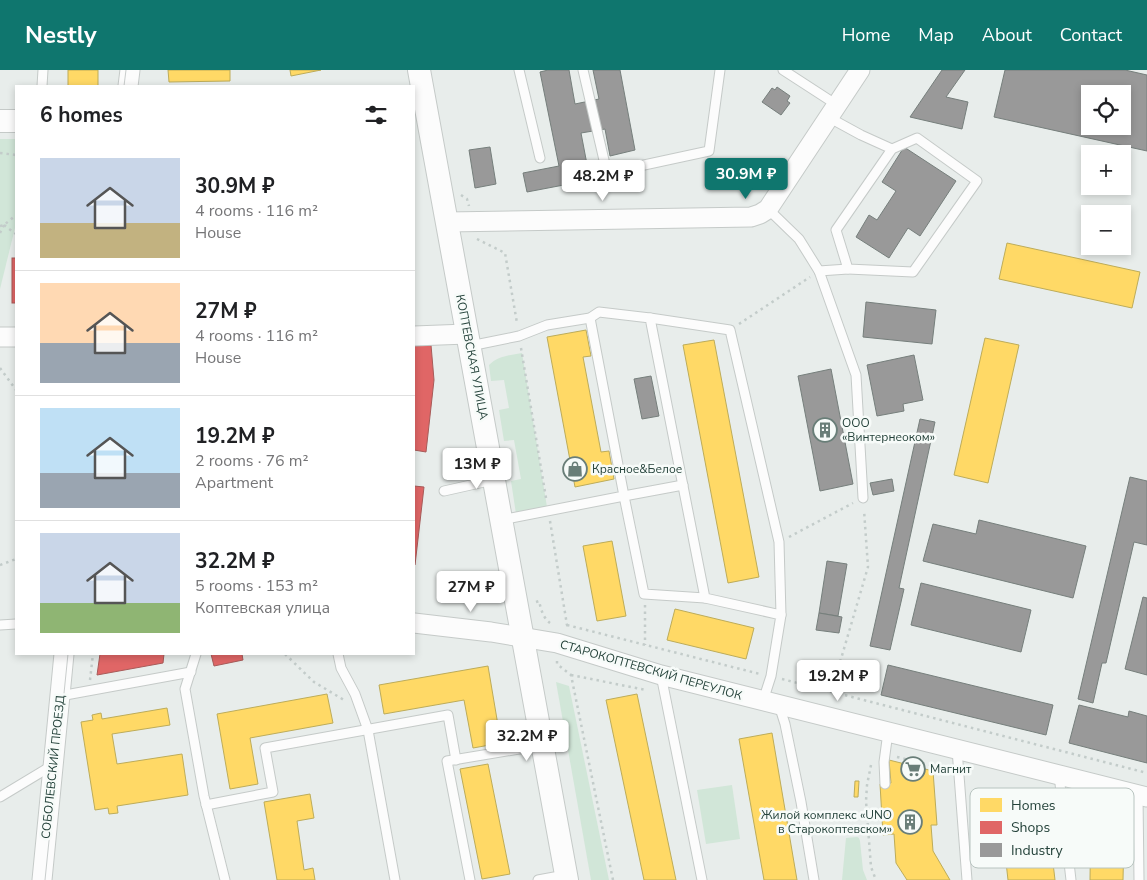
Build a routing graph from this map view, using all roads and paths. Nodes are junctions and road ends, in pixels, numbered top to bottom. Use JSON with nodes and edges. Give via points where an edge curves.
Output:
{"nodes":[{"id":1,"x":43,"y":70,"type":"edge"},
{"id":2,"x":130,"y":70,"type":"edge"},
{"id":3,"x":419,"y":70,"type":"edge"},
{"id":4,"x":519,"y":70,"type":"edge"},
{"id":5,"x":583,"y":70,"type":"edge"},
{"id":6,"x":720,"y":70,"type":"edge"},
{"id":7,"x":782,"y":70,"type":"edge"},
{"id":8,"x":860,"y":70,"type":"edge"},
{"id":9,"x":42,"y":85,"type":"edge"},
{"id":10,"x":128,"y":85,"type":"edge"},
{"id":11,"x":833,"y":111,"type":"junction"},
{"id":12,"x":421,"y":118,"type":"edge"},
{"id":13,"x":0,"y":121,"type":"edge"},
{"id":14,"x":15,"y":121,"type":"edge"},
{"id":15,"x":892,"y":149,"type":"junction"},
{"id":16,"x":0,"y":153,"type":"edge"},
{"id":17,"x":15,"y":155,"type":"edge"},
{"id":18,"x":540,"y":158,"type":"dead end"},
{"id":19,"x":455,"y":192,"type":"dead end"},
{"id":20,"x":768,"y":209,"type":"junction"},
{"id":21,"x":15,"y":216,"type":"edge"},
{"id":22,"x":471,"y":221,"type":"junction"},
{"id":23,"x":446,"y":222,"type":"junction"},
{"id":24,"x":2,"y":225,"type":"edge"},
{"id":25,"x":0,"y":233,"type":"edge"},
{"id":26,"x":15,"y":233,"type":"edge"},
{"id":27,"x":848,"y":269,"type":"junction"},
{"id":28,"x":819,"y":271,"type":"junction"},
{"id":29,"x":590,"y":318,"type":"junction"},
{"id":30,"x":650,"y":318,"type":"junction"},
{"id":31,"x":730,"y":330,"type":"junction"},
{"id":32,"x":415,"y":336,"type":"edge"},
{"id":33,"x":519,"y":336,"type":"junction"},
{"id":34,"x":0,"y":337,"type":"edge"},
{"id":35,"x":15,"y":337,"type":"edge"},
{"id":36,"x":469,"y":340,"type":"junction"},
{"id":37,"x":0,"y":368,"type":"edge"},
{"id":38,"x":15,"y":389,"type":"edge"},
{"id":39,"x":494,"y":480,"type":"junction"},
{"id":40,"x":683,"y":485,"type":"junction"},
{"id":41,"x":444,"y":491,"type":"dead end"},
{"id":42,"x":624,"y":496,"type":"junction"},
{"id":43,"x":863,"y":498,"type":"junction"},
{"id":44,"x":548,"y":511,"type":"junction"},
{"id":45,"x":501,"y":520,"type":"junction"},
{"id":46,"x":778,"y":542,"type":"junction"},
{"id":47,"x":15,"y":559,"type":"edge"},
{"id":48,"x":0,"y":566,"type":"edge"},
{"id":49,"x":644,"y":594,"type":"junction"},
{"id":50,"x":705,"y":598,"type":"junction"},
{"id":51,"x":781,"y":615,"type":"junction"},
{"id":52,"x":415,"y":623,"type":"edge"},
{"id":53,"x":0,"y":624,"type":"edge"},
{"id":54,"x":15,"y":624,"type":"edge"},
{"id":55,"x":567,"y":625,"type":"junction"},
{"id":56,"x":523,"y":638,"type":"junction"},
{"id":57,"x":557,"y":643,"type":"junction"},
{"id":58,"x":646,"y":645,"type":"junction"},
{"id":59,"x":64,"y":655,"type":"edge"},
{"id":60,"x":93,"y":655,"type":"edge"},
{"id":61,"x":196,"y":655,"type":"edge"},
{"id":62,"x":286,"y":655,"type":"edge"},
{"id":63,"x":338,"y":655,"type":"edge"},
{"id":64,"x":190,"y":672,"type":"junction"},
{"id":65,"x":661,"y":675,"type":"junction"},
{"id":66,"x":771,"y":676,"type":"junction"},
{"id":67,"x":88,"y":691,"type":"junction"},
{"id":68,"x":831,"y":693,"type":"junction"},
{"id":69,"x":60,"y":696,"type":"junction"},
{"id":70,"x":358,"y":703,"type":"junction"},
{"id":71,"x":771,"y":703,"type":"junction"},
{"id":72,"x":368,"y":730,"type":"junction"},
{"id":73,"x":888,"y":732,"type":"junction"},
{"id":74,"x":543,"y":745,"type":"junction"},
{"id":75,"x":957,"y":749,"type":"junction"},
{"id":76,"x":885,"y":754,"type":"junction"},
{"id":77,"x":456,"y":760,"type":"junction"},
{"id":78,"x":54,"y":765,"type":"junction"},
{"id":79,"x":958,"y":772,"type":"junction"},
{"id":80,"x":1147,"y":773,"type":"edge"},
{"id":81,"x":1059,"y":776,"type":"junction"},
{"id":82,"x":885,"y":784,"type":"dead end"},
{"id":83,"x":1060,"y":788,"type":"edge"},
{"id":84,"x":1109,"y":788,"type":"edge"},
{"id":85,"x":1142,"y":796,"type":"edge"},
{"id":86,"x":0,"y":797,"type":"edge"},
{"id":87,"x":206,"y":805,"type":"junction"},
{"id":88,"x":567,"y":877,"type":"edge"},
{"id":89,"x":42,"y":880,"type":"edge"},
{"id":90,"x":225,"y":880,"type":"edge"},
{"id":91,"x":395,"y":880,"type":"edge"},
{"id":92,"x":470,"y":880,"type":"edge"},
{"id":93,"x":538,"y":880,"type":"edge"},
{"id":94,"x":613,"y":880,"type":"edge"},
{"id":95,"x":702,"y":880,"type":"edge"},
{"id":96,"x":814,"y":880,"type":"edge"},
{"id":97,"x":876,"y":880,"type":"edge"},
{"id":98,"x":966,"y":880,"type":"edge"},
{"id":99,"x":1139,"y":880,"type":"edge"}],
"edges":[{"from":1,"to":9,"type":"lane"},
{"from":2,"to":10,"type":"street"},
{"from":3,"to":12,"type":"street","name":"КОПТЕВСКАЯ УЛИЦА"},
{"from":4,"to":18,"type":"lane"},
{"from":5,"to":6,"type":"lane","via":[[608,173],[709,151]]},
{"from":7,"to":11,"type":"lane"},
{"from":8,"to":11,"type":"street"},
{"from":11,"to":15,"type":"lane","via":[[861,135]]},
{"from":11,"to":20,"type":"street"},
{"from":12,"to":23,"type":"street","name":"КОПТЕВСКАЯ УЛИЦА"},
{"from":13,"to":14,"type":"street"},
{"from":15,"to":27,"type":"lane","via":[[836,230]]},
{"from":15,"to":27,"type":"lane","via":[[917,138],[977,181],[913,272]]},
{"from":16,"to":17,"type":"path"},
{"from":19,"to":22,"type":"path","via":[[467,199]]},
{"from":20,"to":22,"type":"street","via":[[750,217]]},
{"from":20,"to":28,"type":"lane","via":[[799,239]]},
{"from":21,"to":24,"type":"path"},
{"from":22,"to":23,"type":"street"},
{"from":22,"to":33,"type":"path","via":[[473,237],[505,253]]},
{"from":23,"to":36,"type":"street","name":"КОПТЕВСКАЯ УЛИЦА"},
{"from":24,"to":25,"type":"path"},
{"from":24,"to":26,"type":"path"},
{"from":27,"to":28,"type":"lane"},
{"from":28,"to":31,"type":"path"},
{"from":28,"to":43,"type":"lane","via":[[856,376]]},
{"from":29,"to":30,"type":"lane","via":[[599,312]]},
{"from":29,"to":33,"type":"lane","via":[[547,325]]},
{"from":29,"to":42,"type":"lane"},
{"from":30,"to":31,"type":"lane"},
{"from":30,"to":40,"type":"lane"},
{"from":31,"to":46,"type":"lane"},
{"from":32,"to":36,"type":"street"},
{"from":33,"to":36,"type":"lane"},
{"from":33,"to":44,"type":"path"},
{"from":34,"to":35,"type":"street"},
{"from":36,"to":39,"type":"street","name":"КОПТЕВСКАЯ УЛИЦА"},
{"from":37,"to":38,"type":"path"},
{"from":39,"to":41,"type":"lane"},
{"from":39,"to":45,"type":"street","name":"КОПТЕВСКАЯ УЛИЦА"},
{"from":40,"to":42,"type":"lane"},
{"from":40,"to":50,"type":"lane"},
{"from":42,"to":44,"type":"lane"},
{"from":42,"to":49,"type":"lane"},
{"from":43,"to":46,"type":"path"},
{"from":43,"to":68,"type":"path","via":[[868,567]]},
{"from":44,"to":45,"type":"lane"},
{"from":44,"to":55,"type":"path"},
{"from":45,"to":56,"type":"street","name":"КОПТЕВСКАЯ УЛИЦА"},
{"from":46,"to":51,"type":"lane"},
{"from":47,"to":48,"type":"path"},
{"from":49,"to":50,"type":"lane"},
{"from":49,"to":58,"type":"path"},
{"from":50,"to":51,"type":"lane"},
{"from":51,"to":66,"type":"lane"},
{"from":52,"to":56,"type":"street","name":"СТАРОКОПТЕВСКИЙ ПЕРЕУЛОК"},
{"from":53,"to":54,"type":"lane"},
{"from":55,"to":57,"type":"path","via":[[558,628]]},
{"from":55,"to":58,"type":"path"},
{"from":56,"to":57,"type":"street","name":"СТАРОКОПТЕВСКИЙ ПЕРЕУЛОК"},
{"from":56,"to":74,"type":"street","name":"КОПТЕВСКАЯ УЛИЦА"},
{"from":57,"to":65,"type":"street","name":"СТАРОКОПТЕВСКИЙ ПЕРЕУЛОК"},
{"from":57,"to":94,"type":"path","via":[[557,664],[571,675]]},
{"from":58,"to":66,"type":"path"},
{"from":59,"to":69,"type":"street","name":"СОБОЛЕВСКИЙ ПРОЕЗД"},
{"from":60,"to":67,"type":"path"},
{"from":61,"to":64,"type":"lane"},
{"from":62,"to":70,"type":"path","via":[[314,682],[343,700]]},
{"from":63,"to":70,"type":"lane"},
{"from":64,"to":67,"type":"lane"},
{"from":64,"to":87,"type":"lane","via":[[185,689]]},
{"from":65,"to":71,"type":"street","name":"СТАРОКОПТЕВСКИЙ ПЕРЕУЛОК"},
{"from":65,"to":95,"type":"lane"},
{"from":66,"to":68,"type":"path"},
{"from":66,"to":71,"type":"lane"},
{"from":67,"to":69,"type":"lane"},
{"from":68,"to":80,"type":"path"},
{"from":69,"to":78,"type":"street","name":"СОБОЛЕВСКИЙ ПРОЕЗД"},
{"from":70,"to":72,"type":"lane"},
{"from":71,"to":73,"type":"street","name":"СТАРОКОПТЕВСКИЙ ПЕРЕУЛОК"},
{"from":71,"to":96,"type":"lane","via":[[785,724]]},
{"from":72,"to":77,"type":"lane","via":[[448,715]]},
{"from":72,"to":87,"type":"lane","via":[[265,748],[273,792]]},
{"from":72,"to":91,"type":"lane"},
{"from":73,"to":75,"type":"street","name":"СТАРОКОПТЕВСКИЙ ПЕРЕУЛОК"},
{"from":73,"to":76,"type":"lane"},
{"from":74,"to":77,"type":"lane"},
{"from":74,"to":88,"type":"street","name":"КОПТЕВСКАЯ УЛИЦА"},
{"from":75,"to":79,"type":"lane"},
{"from":75,"to":81,"type":"street","name":"СТАРОКОПТЕВСКИЙ ПЕРЕУЛОК"},
{"from":76,"to":79,"type":"path"},
{"from":76,"to":82,"type":"lane"},
{"from":76,"to":97,"type":"path","via":[[877,752],[873,757],[867,785],[871,867]]},
{"from":77,"to":92,"type":"lane","via":[[447,761]]},
{"from":78,"to":86,"type":"lane"},
{"from":78,"to":89,"type":"street","name":"СОБОЛЕВСКИЙ ПРОЕЗД"},
{"from":79,"to":98,"type":"lane"},
{"from":81,"to":83,"type":"lane"},
{"from":81,"to":84,"type":"street","name":"СТАРОКОПТЕВСКИЙ ПЕРЕУЛОК"},
{"from":85,"to":99,"type":"lane"},
{"from":87,"to":90,"type":"lane"},
{"from":88,"to":93,"type":"lane"}]}
